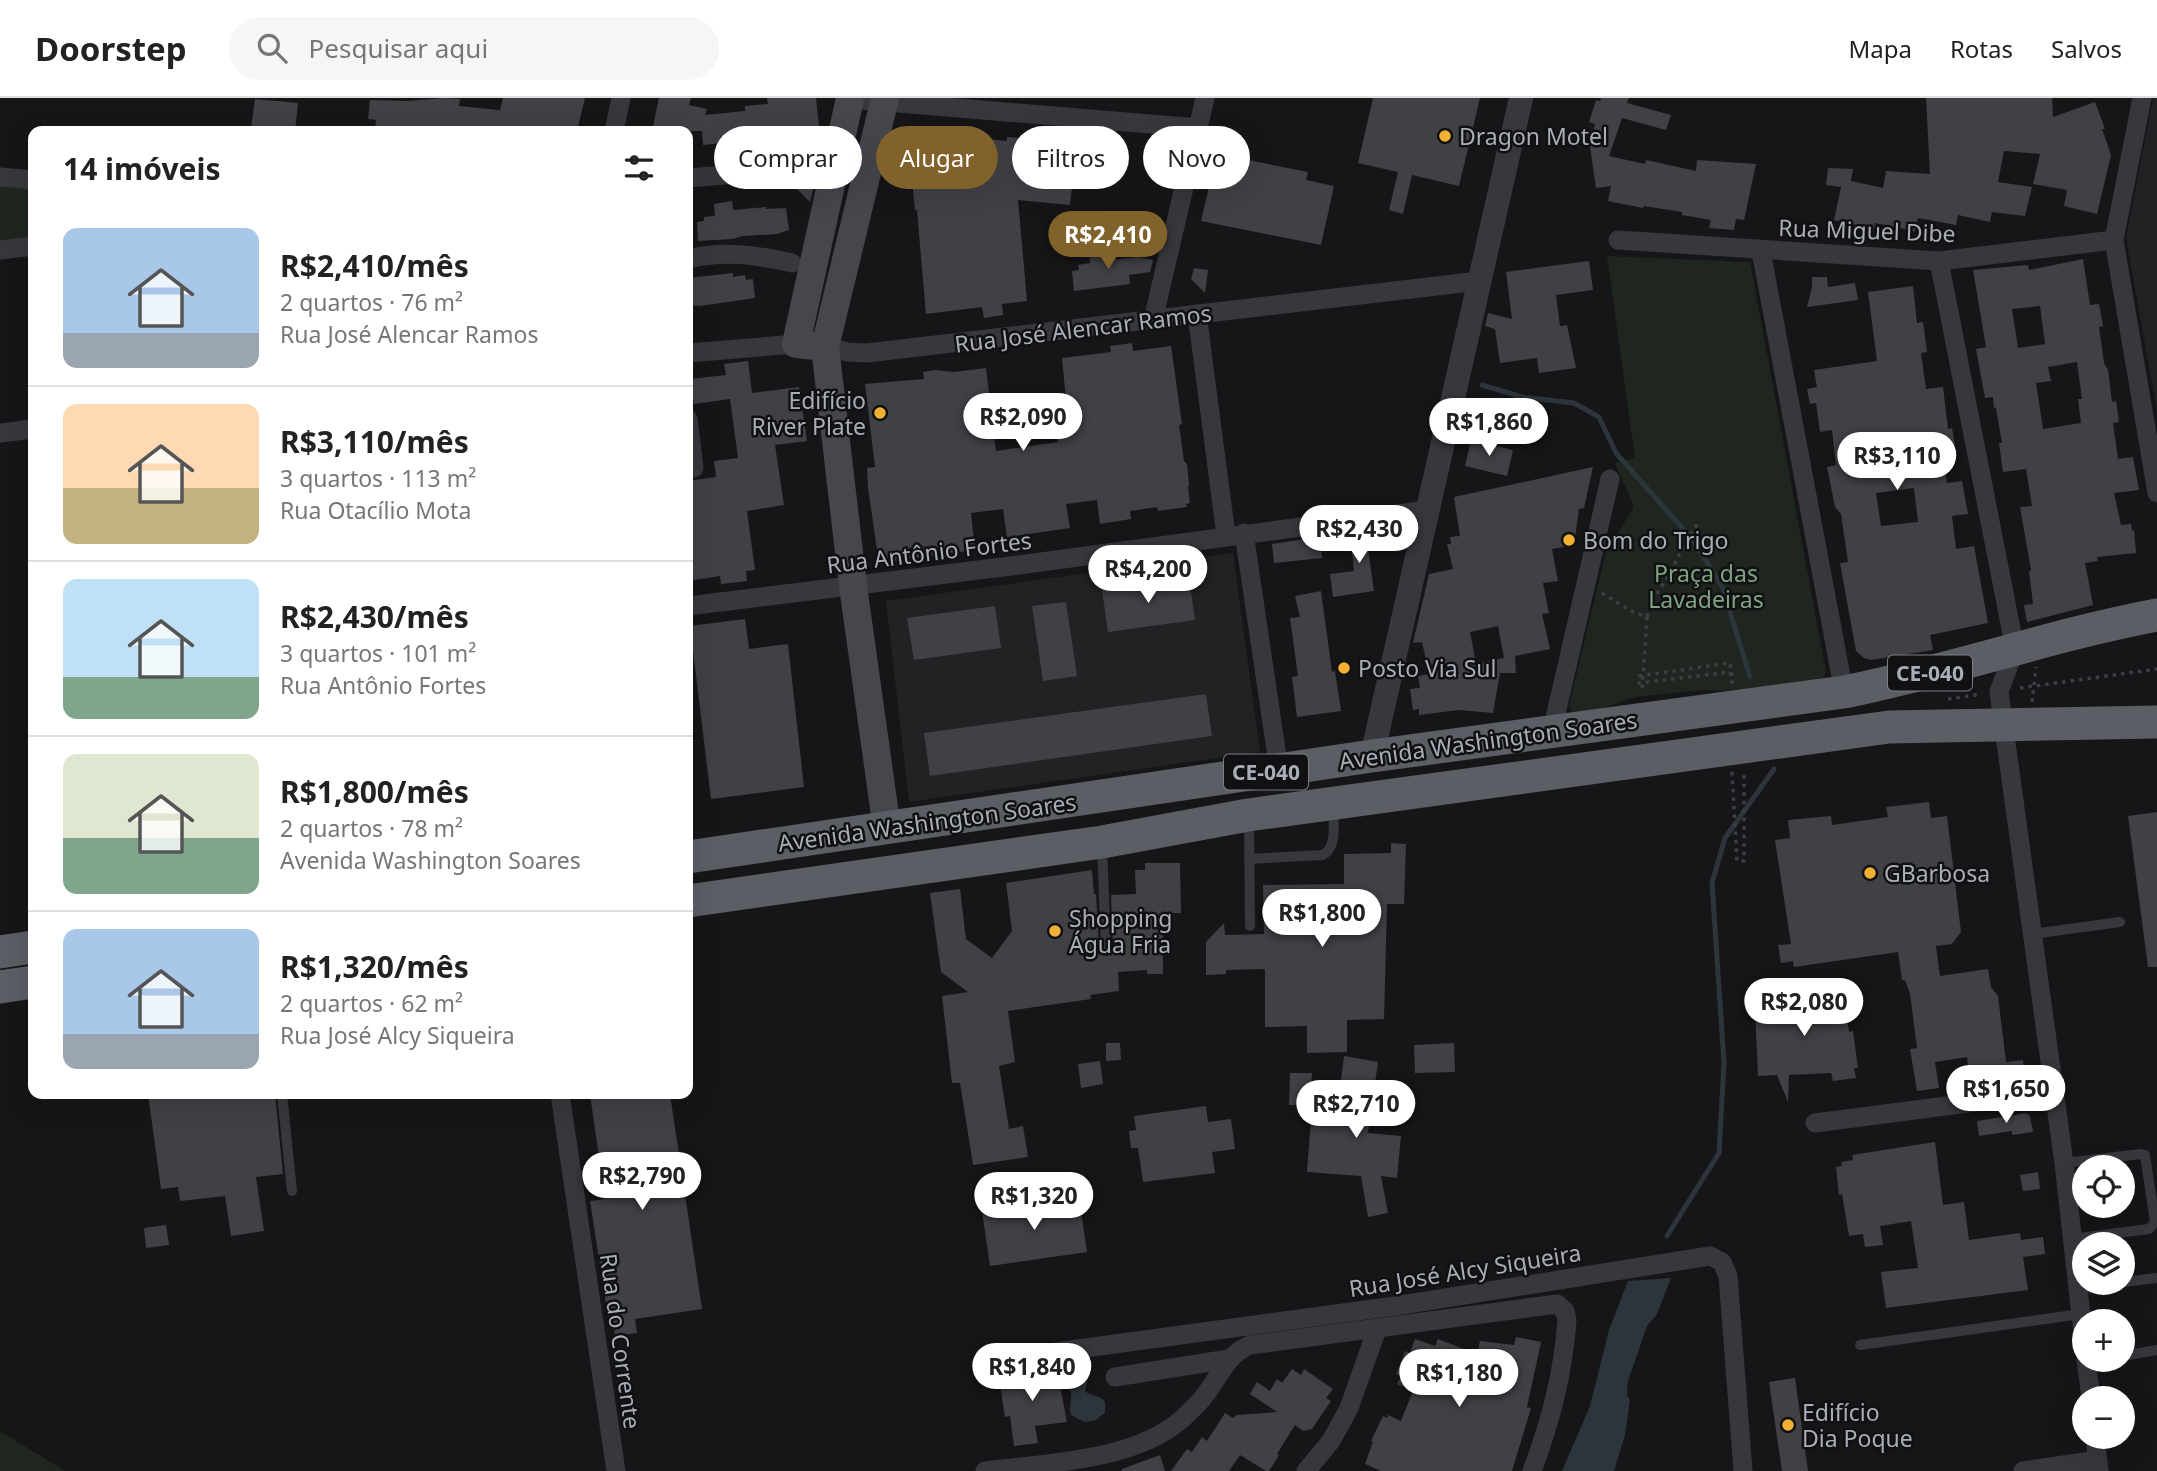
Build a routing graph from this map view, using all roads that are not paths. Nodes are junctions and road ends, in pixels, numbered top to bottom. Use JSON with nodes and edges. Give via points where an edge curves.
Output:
{"nodes":[{"id":1,"x":621,"y":98,"type":"edge"},
{"id":2,"x":850,"y":98,"type":"edge"},
{"id":3,"x":1205,"y":98,"type":"edge"},
{"id":4,"x":1521,"y":98,"type":"edge"},
{"id":5,"x":2141,"y":98,"type":"edge"},
{"id":6,"x":885,"y":100,"type":"edge"},
{"id":7,"x":615,"y":126,"type":"edge"},
{"id":8,"x":844,"y":126,"type":"edge"},
{"id":9,"x":1176,"y":126,"type":"edge"},
{"id":10,"x":1198,"y":126,"type":"edge"},
{"id":11,"x":714,"y":176,"type":"edge"},
{"id":12,"x":0,"y":177,"type":"edge"},
{"id":13,"x":693,"y":178,"type":"edge"},
{"id":14,"x":28,"y":180,"type":"edge"},
{"id":15,"x":827,"y":189,"type":"edge"},
{"id":16,"x":1184,"y":189,"type":"edge"},
{"id":17,"x":1618,"y":240,"type":"dead end"},
{"id":18,"x":2114,"y":240,"type":"junction"},
{"id":19,"x":28,"y":247,"type":"edge"},
{"id":20,"x":0,"y":250,"type":"edge"},
{"id":21,"x":1761,"y":251,"type":"junction"},
{"id":22,"x":693,"y":258,"type":"edge"},
{"id":23,"x":1939,"y":261,"type":"junction"},
{"id":24,"x":801,"y":265,"type":"junction"},
{"id":25,"x":1479,"y":281,"type":"junction"},
{"id":26,"x":1197,"y":314,"type":"junction"},
{"id":27,"x":1153,"y":320,"type":"junction"},
{"id":28,"x":796,"y":344,"type":"junction"},
{"id":29,"x":825,"y":347,"type":"junction"},
{"id":30,"x":693,"y":353,"type":"edge"},
{"id":31,"x":28,"y":430,"type":"edge"},
{"id":32,"x":0,"y":433,"type":"edge"},
{"id":33,"x":693,"y":460,"type":"edge"},
{"id":34,"x":694,"y":468,"type":"dead end"},
{"id":35,"x":2155,"y":473,"type":"edge"},
{"id":36,"x":1609,"y":480,"type":"dead end"},
{"id":37,"x":1427,"y":510,"type":"junction"},
{"id":38,"x":1235,"y":534,"type":"junction"},
{"id":39,"x":853,"y":586,"type":"junction"},
{"id":40,"x":693,"y":605,"type":"edge"},
{"id":41,"x":2157,"y":615,"type":"edge"},
{"id":42,"x":2026,"y":654,"type":"junction"},
{"id":43,"x":1844,"y":692,"type":"junction"},
{"id":44,"x":2157,"y":722,"type":"edge"},
{"id":45,"x":2003,"y":726,"type":"junction"},
{"id":46,"x":1552,"y":731,"type":"junction"},
{"id":47,"x":1372,"y":757,"type":"junction"},
{"id":48,"x":1279,"y":770,"type":"junction"},
{"id":49,"x":1332,"y":803,"type":"junction"},
{"id":50,"x":1248,"y":815,"type":"junction"},
{"id":51,"x":887,"y":829,"type":"junction"},
{"id":52,"x":1102,"y":842,"type":"junction"},
{"id":53,"x":693,"y":856,"type":"edge"},
{"id":54,"x":1250,"y":859,"type":"junction"},
{"id":55,"x":693,"y":900,"type":"edge"},
{"id":56,"x":2120,"y":922,"type":"dead end"},
{"id":57,"x":1250,"y":926,"type":"dead end"},
{"id":58,"x":2031,"y":934,"type":"junction"},
{"id":59,"x":28,"y":948,"type":"edge"},
{"id":60,"x":1106,"y":949,"type":"dead end"},
{"id":61,"x":0,"y":952,"type":"edge"},
{"id":62,"x":28,"y":983,"type":"edge"},
{"id":63,"x":0,"y":987,"type":"edge"},
{"id":64,"x":2053,"y":1092,"type":"junction"},
{"id":65,"x":283,"y":1099,"type":"edge"},
{"id":66,"x":561,"y":1099,"type":"edge"},
{"id":67,"x":1815,"y":1123,"type":"dead end"},
{"id":68,"x":2064,"y":1163,"type":"junction"},
{"id":69,"x":292,"y":1191,"type":"dead end"},
{"id":70,"x":2126,"y":1232,"type":"edge"},
{"id":71,"x":2072,"y":1239,"type":"edge"},
{"id":72,"x":2157,"y":1278,"type":"edge"},
{"id":73,"x":2135,"y":1281,"type":"edge"},
{"id":74,"x":2072,"y":1315,"type":"edge"},
{"id":75,"x":1377,"y":1329,"type":"junction"},
{"id":76,"x":1860,"y":1345,"type":"dead end"},
{"id":77,"x":2157,"y":1350,"type":"edge"},
{"id":78,"x":2135,"y":1354,"type":"edge"},
{"id":79,"x":1004,"y":1359,"type":"dead end"},
{"id":80,"x":1229,"y":1359,"type":"junction"},
{"id":81,"x":1115,"y":1377,"type":"dead end"},
{"id":82,"x":1089,"y":1464,"type":"edge"},
{"id":83,"x":2098,"y":1466,"type":"edge"},
{"id":84,"x":616,"y":1471,"type":"edge"},
{"id":85,"x":985,"y":1471,"type":"edge"},
{"id":86,"x":1306,"y":1471,"type":"edge"},
{"id":87,"x":1532,"y":1471,"type":"edge"},
{"id":88,"x":1742,"y":1471,"type":"edge"},
{"id":89,"x":2023,"y":1471,"type":"edge"}],
"edges":[{"from":1,"to":7,"type":"street"},
{"from":2,"to":6,"type":"street"},
{"from":2,"to":8,"type":"main road"},
{"from":3,"to":10,"type":"street"},
{"from":4,"to":25,"type":"street"},
{"from":5,"to":18,"type":"street"},
{"from":6,"to":9,"type":"street"},
{"from":6,"to":29,"type":"main road"},
{"from":11,"to":13,"type":"street"},
{"from":12,"to":14,"type":"street"},
{"from":15,"to":24,"type":"main road"},
{"from":16,"to":27,"type":"street"},
{"from":17,"to":21,"type":"street","name":"Rua Miguel Dibe"},
{"from":18,"to":23,"type":"street","name":"Rua Miguel Dibe"},
{"from":18,"to":35,"type":"street"},
{"from":19,"to":20,"type":"street"},
{"from":21,"to":23,"type":"street","name":"Rua Miguel Dibe"},
{"from":21,"to":43,"type":"street"},
{"from":22,"to":24,"type":"street","via":[[755,254]]},
{"from":23,"to":42,"type":"street"},
{"from":24,"to":28,"type":"main road"},
{"from":25,"to":26,"type":"street","name":"Rua José Alencar Ramos"},
{"from":25,"to":37,"type":"street"},
{"from":26,"to":27,"type":"street","name":"Rua José Alencar Ramos"},
{"from":26,"to":38,"type":"street"},
{"from":27,"to":29,"type":"street","name":"Rua José Alencar Ramos","via":[[867,353]]},
{"from":28,"to":29,"type":"main road","name":"Rua José Alencar Ramos"},
{"from":28,"to":30,"type":"street","name":"Rua José Alencar Ramos"},
{"from":29,"to":39,"type":"main road"},
{"from":31,"to":32,"type":"street"},
{"from":33,"to":34,"type":"street"},
{"from":36,"to":46,"type":"street"},
{"from":37,"to":38,"type":"street","name":"Rua Antônio Fortes"},
{"from":37,"to":47,"type":"street"},
{"from":38,"to":39,"type":"street","name":"Rua Antônio Fortes"},
{"from":38,"to":48,"type":"street"},
{"from":39,"to":40,"type":"street","name":"Rua Antônio Fortes"},
{"from":39,"to":51,"type":"main road"},
{"from":41,"to":42,"type":"highway","name":"Avenida Washington Soares","number":"CE-040","via":[[2113,623]]},
{"from":42,"to":43,"type":"highway","name":"Avenida Washington Soares","number":"CE-040"},
{"from":42,"to":45,"type":"street","via":[[1998,692]]},
{"from":43,"to":46,"type":"highway","name":"Avenida Washington Soares","number":"CE-040"},
{"from":44,"to":45,"type":"highway","name":"Avenida Washington Soares","number":"CE-040"},
{"from":45,"to":49,"type":"highway","name":"Avenida Washington Soares","number":"CE-040","via":[[1889,727],[1738,762]]},
{"from":45,"to":58,"type":"street"},
{"from":46,"to":47,"type":"highway","name":"Avenida Washington Soares","number":"CE-040"},
{"from":47,"to":48,"type":"highway","name":"Avenida Washington Soares","number":"CE-040"},
{"from":48,"to":51,"type":"highway","name":"Avenida Washington Soares","number":"CE-040"},
{"from":49,"to":50,"type":"highway","name":"Avenida Washington Soares","number":"CE-040"},
{"from":49,"to":54,"type":"lane","via":[[1330,851]]},
{"from":50,"to":52,"type":"highway","name":"Avenida Washington Soares","number":"CE-040"},
{"from":50,"to":54,"type":"lane"},
{"from":51,"to":53,"type":"highway","name":"Avenida Washington Soares","number":"CE-040"},
{"from":52,"to":55,"type":"highway","name":"Avenida Washington Soares","number":"CE-040"},
{"from":52,"to":60,"type":"lane"},
{"from":54,"to":57,"type":"lane"},
{"from":56,"to":58,"type":"lane"},
{"from":58,"to":64,"type":"street"},
{"from":59,"to":61,"type":"highway"},
{"from":62,"to":63,"type":"highway"},
{"from":64,"to":67,"type":"street"},
{"from":64,"to":68,"type":"street"},
{"from":65,"to":69,"type":"lane"},
{"from":66,"to":84,"type":"street","name":"Rua do Corrente"},
{"from":68,"to":70,"type":"lane","via":[[2145,1155],[2155,1222],[2149,1229]]},
{"from":68,"to":71,"type":"street"},
{"from":72,"to":73,"type":"lane"},
{"from":74,"to":76,"type":"lane"},
{"from":75,"to":80,"type":"street","via":[[1250,1345]]},
{"from":75,"to":86,"type":"street","via":[[1349,1408],[1331,1441]]},
{"from":75,"to":87,"type":"street","via":[[1562,1306],[1567,1320],[1560,1381]]},
{"from":77,"to":78,"type":"lane"},
{"from":79,"to":88,"type":"street","name":"Rua José Alcy Siqueira","via":[[1395,1306],[1710,1256],[1722,1262],[1728,1276]]},
{"from":80,"to":81,"type":"street"},
{"from":80,"to":82,"type":"street","via":[[1201,1400],[1179,1422]]},
{"from":82,"to":85,"type":"street"},
{"from":83,"to":89,"type":"street"}]}
